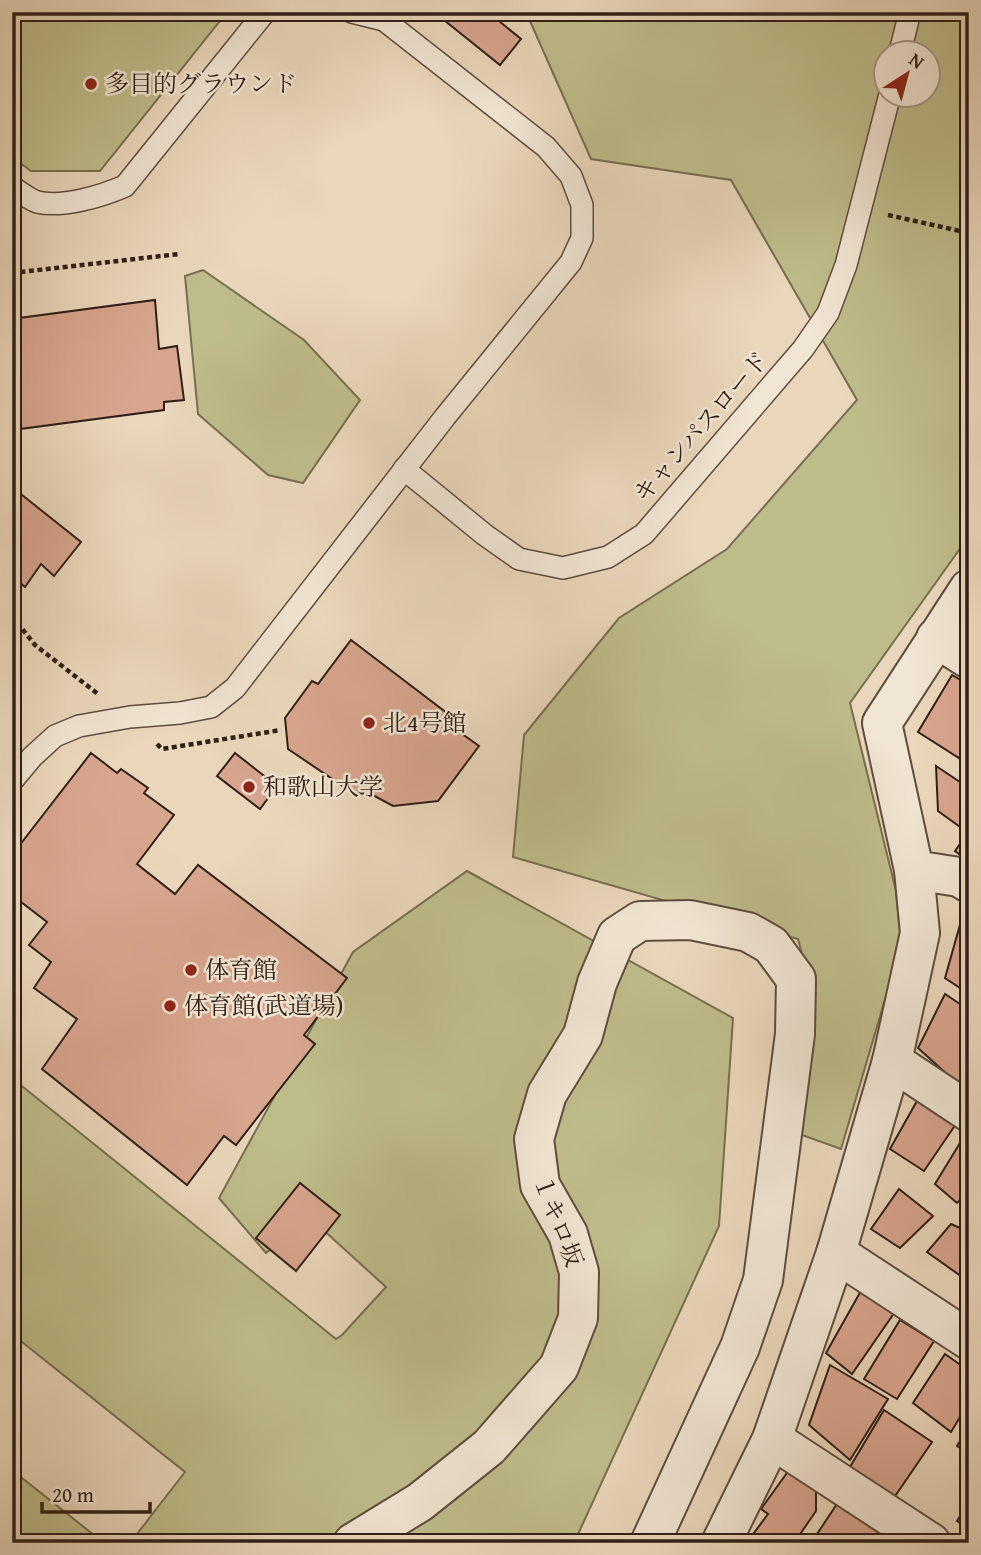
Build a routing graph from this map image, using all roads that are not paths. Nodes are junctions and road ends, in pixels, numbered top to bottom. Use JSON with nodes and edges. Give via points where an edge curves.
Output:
{"nodes":[{"id":1,"x":265,"y":12,"type":"edge"},
{"id":2,"x":352,"y":12,"type":"edge"},
{"id":3,"x":910,"y":12,"type":"edge"},
{"id":4,"x":904,"y":38,"type":"edge"},
{"id":5,"x":886,"y":108,"type":"edge"},
{"id":6,"x":12,"y":187,"type":"edge"},
{"id":7,"x":404,"y":469,"type":"junction"},
{"id":8,"x":969,"y":589,"type":"edge"},
{"id":9,"x":936,"y":638,"type":"junction"},
{"id":10,"x":969,"y":659,"type":"edge"},
{"id":11,"x":12,"y":781,"type":"edge"},
{"id":12,"x":914,"y":870,"type":"junction"},
{"id":13,"x":969,"y":883,"type":"edge"},
{"id":14,"x":892,"y":1061,"type":"junction"},
{"id":15,"x":969,"y":1112,"type":"edge"},
{"id":16,"x":836,"y":1253,"type":"junction"},
{"id":17,"x":969,"y":1340,"type":"edge"},
{"id":18,"x":772,"y":1439,"type":"junction"},
{"id":19,"x":659,"y":1539,"type":"edge"},
{"id":20,"x":354,"y":1543,"type":"edge"},
{"id":21,"x":721,"y":1543,"type":"edge"},
{"id":22,"x":931,"y":1543,"type":"edge"}],
"edges":[{"from":1,"to":6,"type":"lane","via":[[125,186],[103,196],[64,202],[36,202]]},
{"from":2,"to":7,"type":"lane","via":[[384,20],[546,147],[571,176],[582,205],[582,238],[571,262]]},
{"from":3,"to":4,"type":"lane"},
{"from":5,"to":7,"type":"lane","name":"キャンパスロード","via":[[846,265],[828,313],[803,349],[644,534],[607,557],[563,568],[519,559]]},
{"from":7,"to":11,"type":"lane","via":[[235,688],[201,709],[79,726],[55,736]]},
{"from":8,"to":9,"type":"street"},
{"from":9,"to":10,"type":"street"},
{"from":9,"to":12,"type":"street","via":[[882,723]]},
{"from":12,"to":13,"type":"street","via":[[959,877]]},
{"from":12,"to":14,"type":"street","via":[[920,933]]},
{"from":14,"to":15,"type":"street"},
{"from":14,"to":16,"type":"street"},
{"from":16,"to":17,"type":"street"},
{"from":16,"to":18,"type":"street"},
{"from":18,"to":21,"type":"street"},
{"from":18,"to":22,"type":"street"},
{"from":19,"to":20,"type":"street","name":"１キロ坂","via":[[740,1347],[763,1280],[795,1034],[796,979],[771,945],[748,932],[690,920],[640,921],[617,936],[583,1035],[547,1094],[534,1139],[540,1185],[568,1234],[579,1272],[578,1318],[559,1367],[489,1447],[420,1502]]}]}
